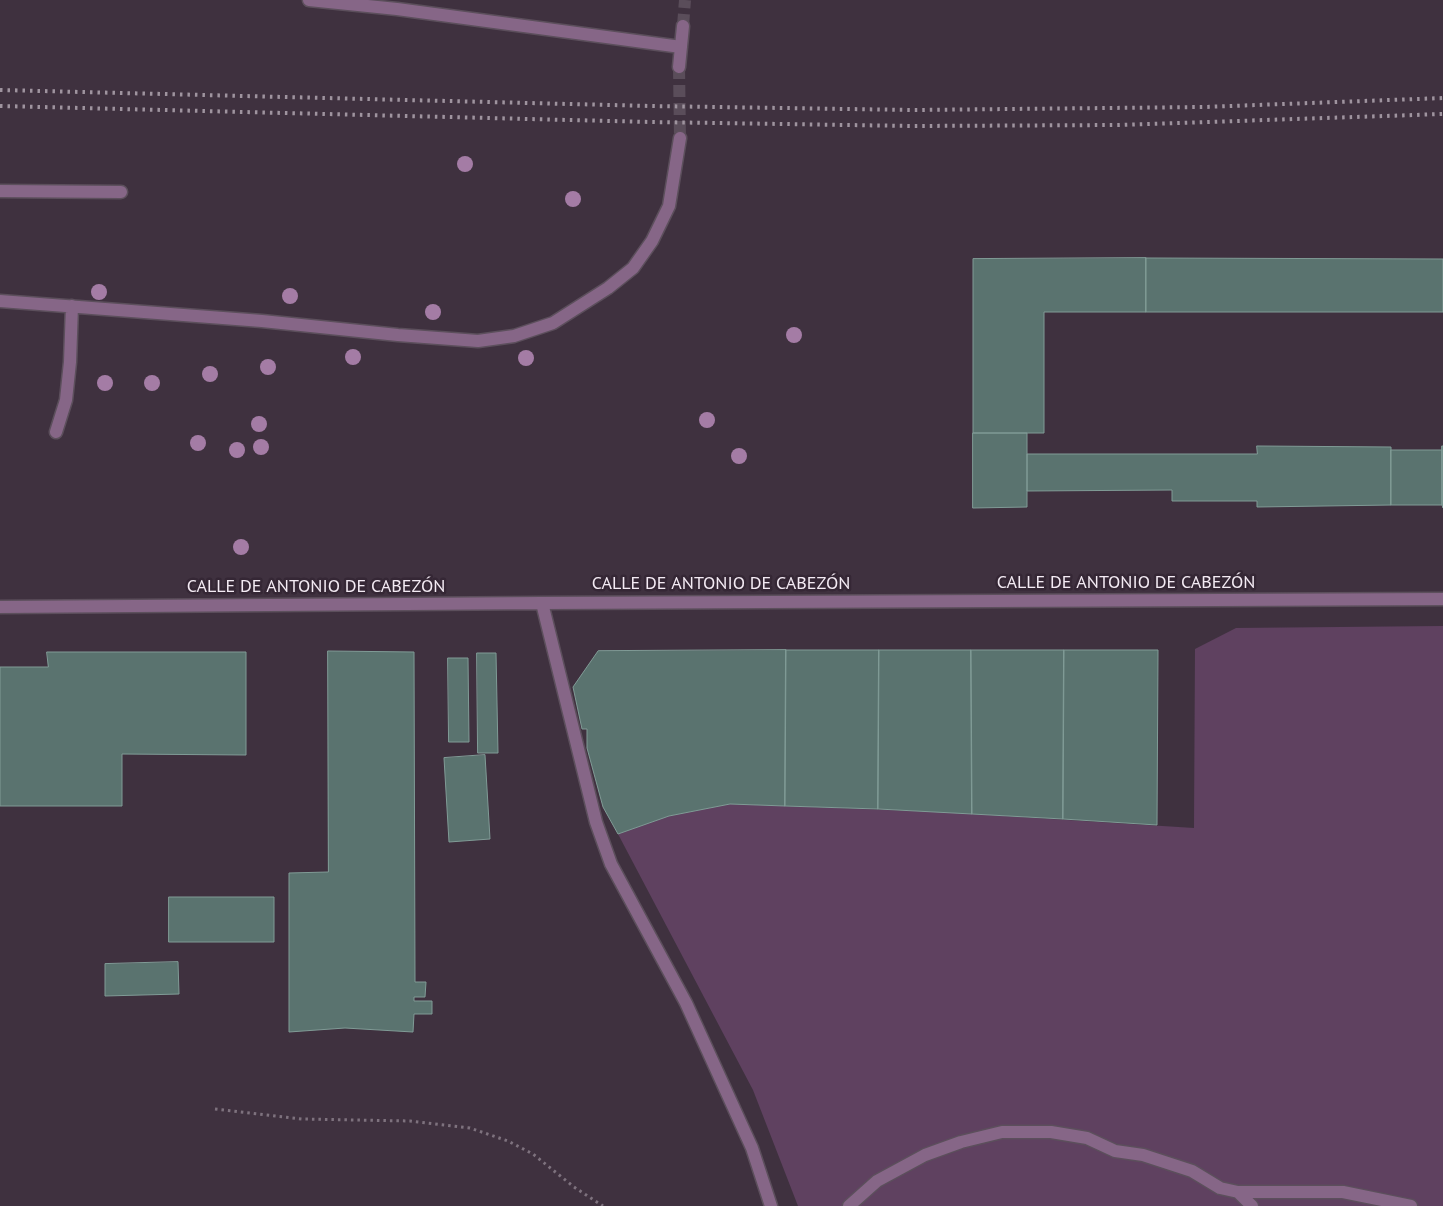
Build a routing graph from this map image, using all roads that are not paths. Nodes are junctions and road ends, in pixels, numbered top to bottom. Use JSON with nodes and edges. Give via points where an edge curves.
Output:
{"nodes":[{"id":1,"x":309,"y":0,"type":"edge"},
{"id":2,"x":683,"y":26,"type":"tunnel mouth"},
{"id":3,"x":680,"y":47,"type":"junction"},
{"id":4,"x":679,"y":67,"type":"tunnel mouth"},
{"id":5,"x":680,"y":138,"type":"tunnel mouth"},
{"id":6,"x":0,"y":191,"type":"edge"},
{"id":7,"x":121,"y":192,"type":"dead end"},
{"id":8,"x":0,"y":301,"type":"edge"},
{"id":9,"x":72,"y":306,"type":"junction"},
{"id":10,"x":56,"y":432,"type":"dead end"},
{"id":11,"x":1443,"y":599,"type":"edge"},
{"id":12,"x":542,"y":603,"type":"junction"},
{"id":13,"x":0,"y":607,"type":"edge"},
{"id":14,"x":1238,"y":1192,"type":"junction"},
{"id":15,"x":771,"y":1206,"type":"edge"},
{"id":16,"x":849,"y":1206,"type":"edge"},
{"id":17,"x":1252,"y":1206,"type":"edge"},
{"id":18,"x":1411,"y":1206,"type":"edge"}],
"edges":[{"from":1,"to":3,"type":"street"},
{"from":2,"to":3,"type":"street"},
{"from":3,"to":4,"type":"street"},
{"from":5,"to":9,"type":"street","via":[[668,206],[652,241],[633,268],[553,323],[514,336],[478,341]]},
{"from":6,"to":7,"type":"street"},
{"from":8,"to":9,"type":"street"},
{"from":9,"to":10,"type":"street","via":[[66,400]]},
{"from":11,"to":12,"type":"street","name":"CALLE DE ANTONIO DE CABEZÓN"},
{"from":12,"to":13,"type":"street","name":"CALLE DE ANTONIO DE CABEZÓN"},
{"from":12,"to":15,"type":"street","via":[[596,822],[611,864],[686,1003],[752,1148]]},
{"from":14,"to":16,"type":"street","via":[[1220,1188],[1192,1172],[1143,1155],[1115,1151],[1087,1138],[1051,1132],[1002,1132],[925,1155],[877,1181]]},
{"from":14,"to":17,"type":"street"},
{"from":14,"to":18,"type":"street","via":[[1343,1192]]}]}
